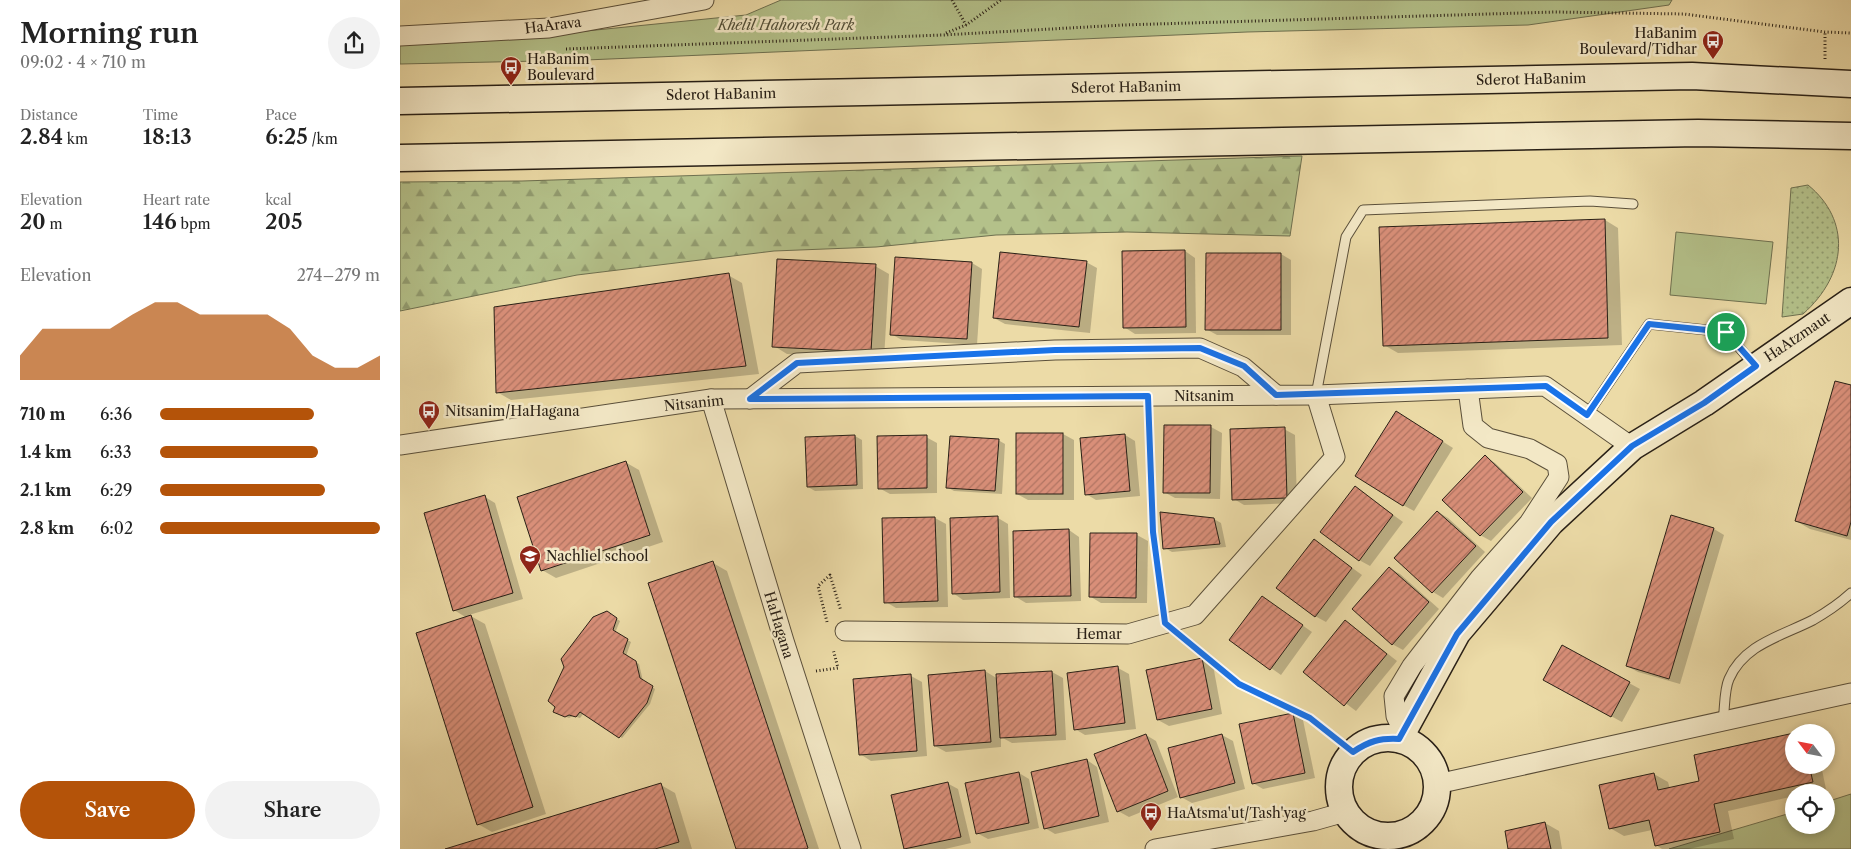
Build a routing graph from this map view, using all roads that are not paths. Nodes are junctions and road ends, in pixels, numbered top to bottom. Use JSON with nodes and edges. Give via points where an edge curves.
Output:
{"nodes":[{"id":1,"x":704,"y":0,"type":"edge"},
{"id":2,"x":400,"y":36,"type":"edge"},
{"id":3,"x":1851,"y":84,"type":"edge"},
{"id":4,"x":400,"y":101,"type":"edge"},
{"id":5,"x":1851,"y":136,"type":"edge"},
{"id":6,"x":400,"y":158,"type":"edge"},
{"id":7,"x":1633,"y":204,"type":"dead end"},
{"id":8,"x":1851,"y":300,"type":"edge"},
{"id":9,"x":1756,"y":366,"type":"junction"},
{"id":10,"x":1468,"y":389,"type":"junction"},
{"id":11,"x":1276,"y":395,"type":"junction"},
{"id":12,"x":1316,"y":395,"type":"junction"},
{"id":13,"x":711,"y":399,"type":"junction"},
{"id":14,"x":750,"y":399,"type":"junction"},
{"id":15,"x":1587,"y":415,"type":"junction"},
{"id":16,"x":400,"y":445,"type":"edge"},
{"id":17,"x":1632,"y":446,"type":"junction"},
{"id":18,"x":1851,"y":593,"type":"edge"},
{"id":19,"x":845,"y":631,"type":"dead end"},
{"id":20,"x":1851,"y":693,"type":"edge"},
{"id":21,"x":1723,"y":721,"type":"junction"},
{"id":22,"x":1401,"y":735,"type":"junction"},
{"id":23,"x":1437,"y":784,"type":"junction"},
{"id":24,"x":1345,"y":812,"type":"junction"},
{"id":25,"x":1404,"y":841,"type":"edge"},
{"id":26,"x":851,"y":849,"type":"edge"},
{"id":27,"x":1155,"y":849,"type":"edge"}],
"edges":[{"from":1,"to":2,"type":"street","name":"HaArava","via":[[549,28]]},
{"from":3,"to":4,"type":"main road","name":"Sderot HaBanim","via":[[1692,76]]},
{"from":5,"to":6,"type":"main road","via":[[1698,132]]},
{"from":7,"to":12,"type":"lane","via":[[1590,201],[1363,210],[1346,237]]},
{"from":8,"to":9,"type":"main road","name":"HaAtzmaut"},
{"from":9,"to":15,"type":"lane","via":[[1726,332],[1649,324]]},
{"from":9,"to":17,"type":"main road","name":"HaAtzmaut","via":[[1704,403]]},
{"from":10,"to":12,"type":"street","name":"Nitsanim"},
{"from":10,"to":15,"type":"street","name":"Nitsanim","via":[[1546,386]]},
{"from":10,"to":22,"type":"street","via":[[1473,426],[1488,438],[1530,449],[1557,464],[1559,477],[1529,523],[1480,578],[1412,666],[1394,696]]},
{"from":11,"to":12,"type":"street","name":"Nitsanim"},
{"from":11,"to":14,"type":"street","name":"Nitsanim"},
{"from":11,"to":14,"type":"street","via":[[1244,366],[1200,348],[1055,350],[797,363]]},
{"from":12,"to":19,"type":"street","name":"Hemar","via":[[1335,456],[1195,615],[1128,634]]},
{"from":13,"to":14,"type":"street","name":"Nitsanim"},
{"from":13,"to":16,"type":"street","name":"Nitsanim"},
{"from":13,"to":26,"type":"street","name":"HaHagana"},
{"from":15,"to":17,"type":"street","name":"Nitsanim"},
{"from":17,"to":22,"type":"main road","name":"HaAtzmaut","via":[[1551,522],[1457,634]]},
{"from":18,"to":21,"type":"lane","via":[[1812,620],[1744,656],[1729,679]]},
{"from":20,"to":21,"type":"street"},
{"from":21,"to":23,"type":"street"},
{"from":22,"to":23,"type":"main road","via":[[1426,755],[1434,768]]},
{"from":22,"to":24,"type":"main road","via":[[1367,742],[1353,752],[1339,780]]},
{"from":23,"to":25,"type":"main road","via":[[1435,800],[1428,815]]},
{"from":24,"to":25,"type":"main road","via":[[1370,833]]},
{"from":24,"to":27,"type":"street","via":[[1313,821]]}]}
